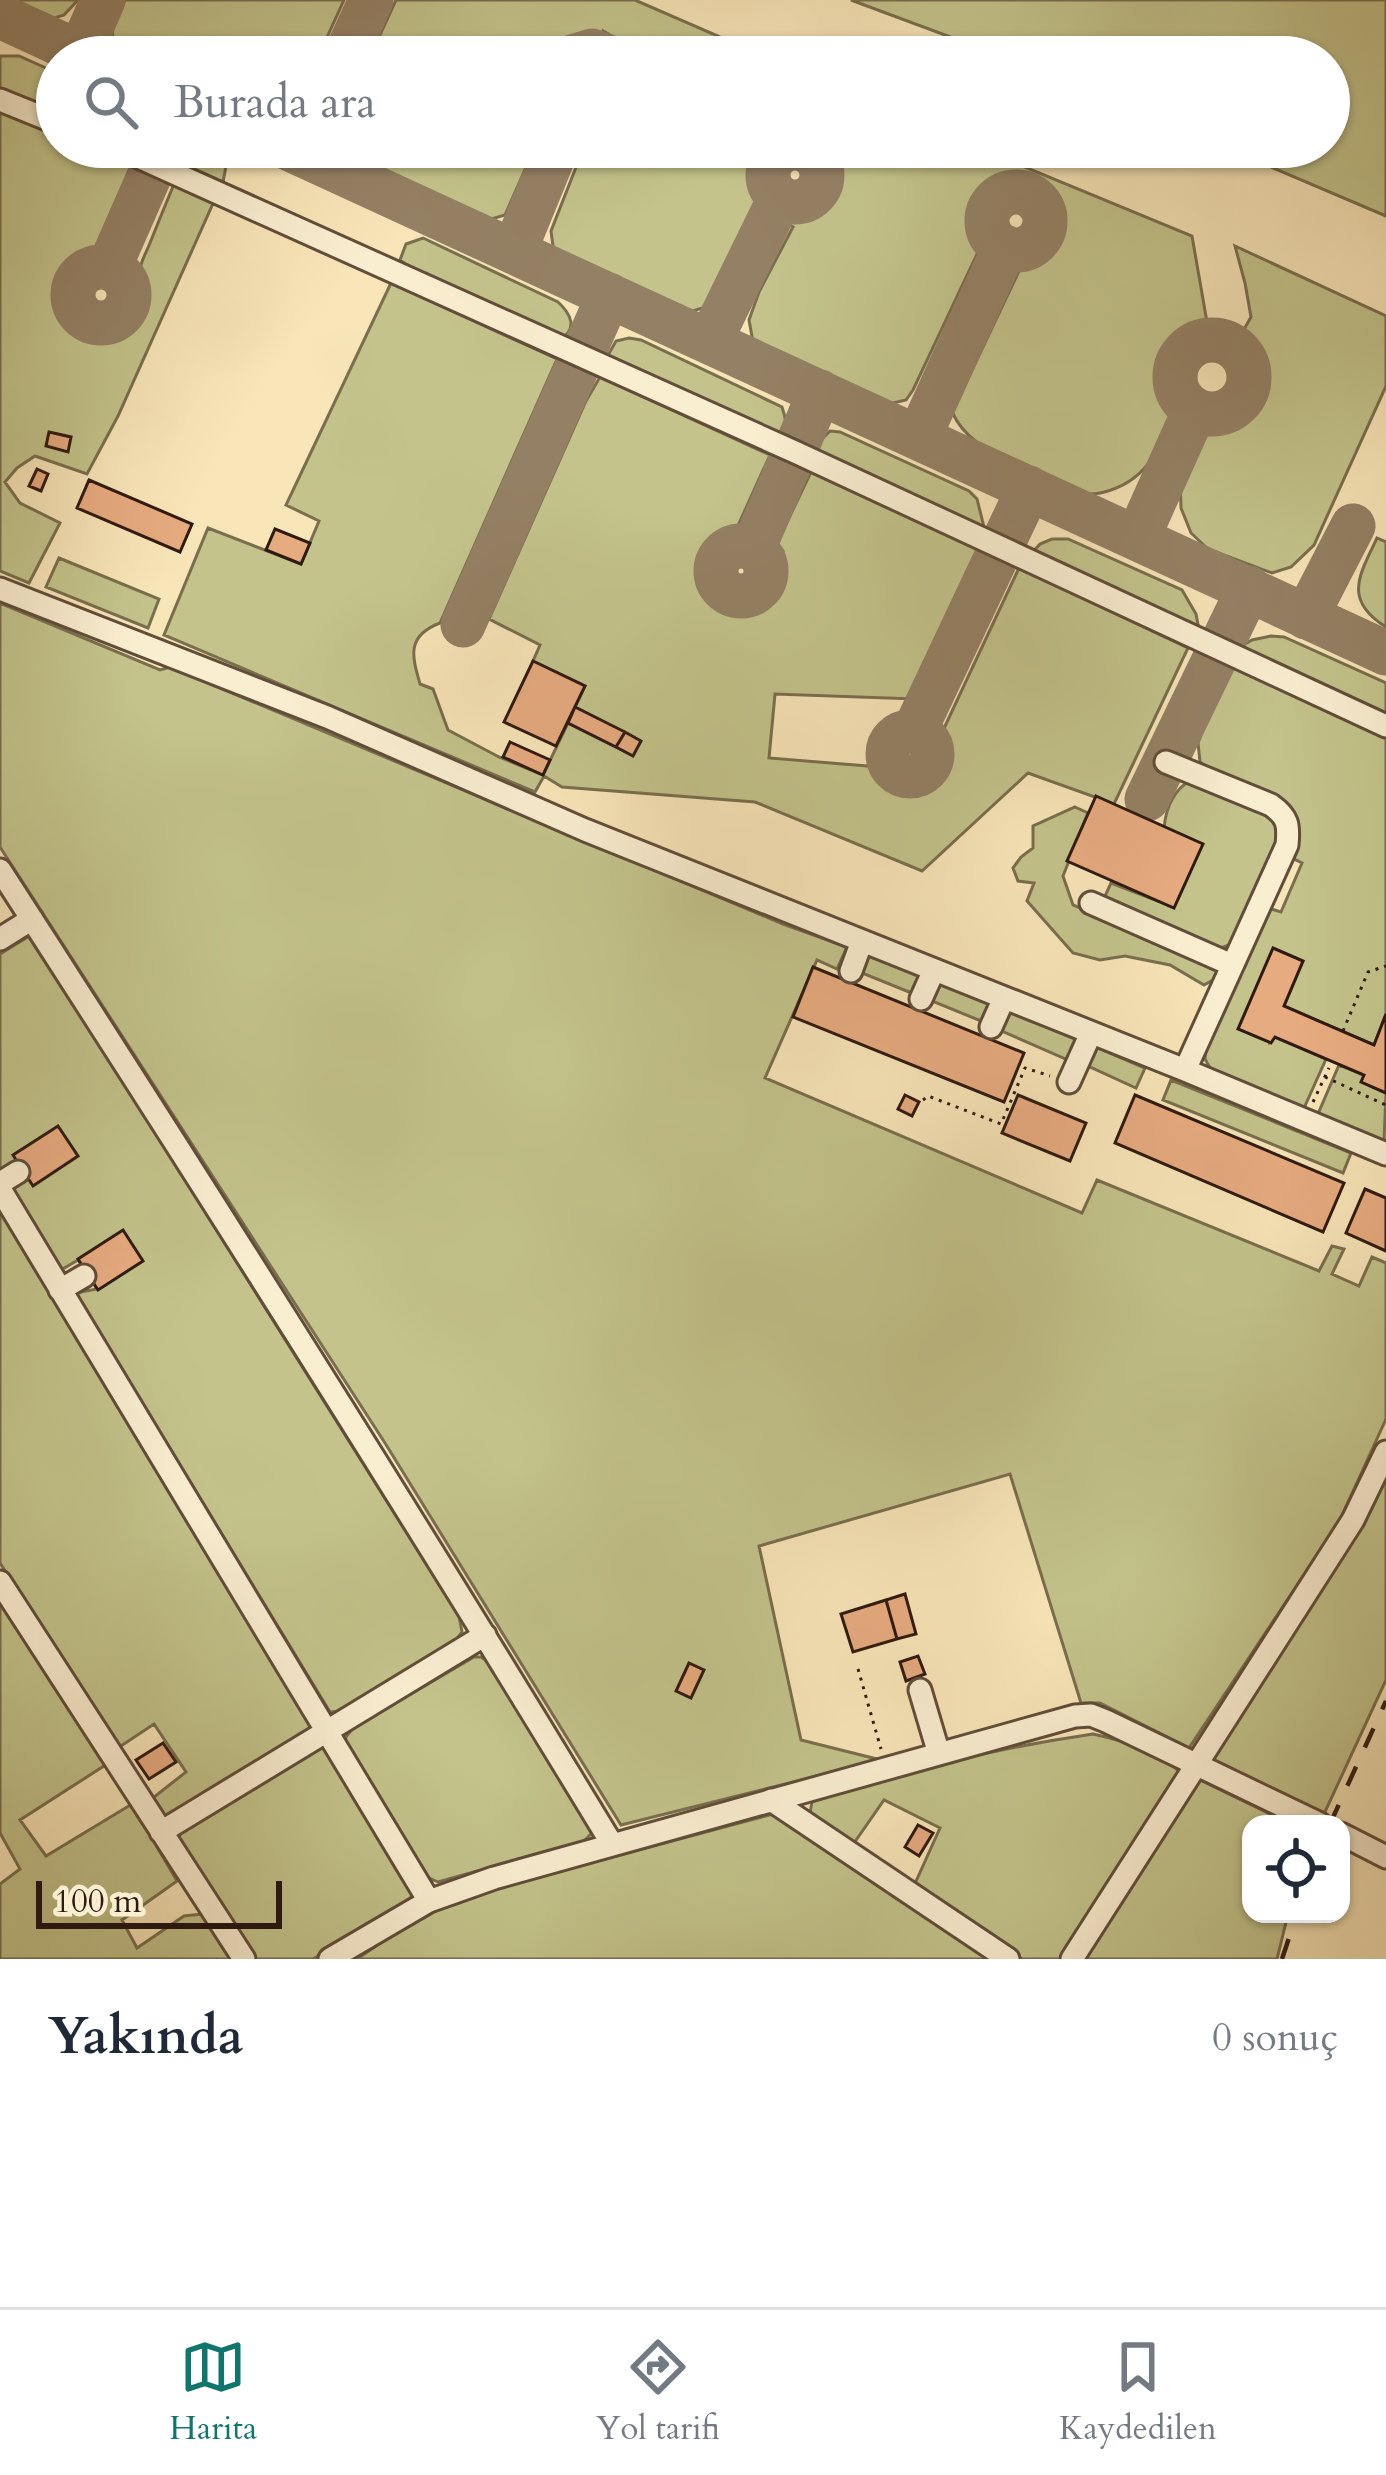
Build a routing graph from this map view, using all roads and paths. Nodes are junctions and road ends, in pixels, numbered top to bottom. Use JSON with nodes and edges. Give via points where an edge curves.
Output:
{"nodes":[{"id":1,"x":0,"y":100,"type":"edge"},
{"id":2,"x":36,"y":115,"type":"edge"},
{"id":3,"x":163,"y":168,"type":"edge"},
{"id":4,"x":0,"y":590,"type":"edge"},
{"id":5,"x":1386,"y":726,"type":"edge"},
{"id":6,"x":1166,"y":762,"type":"dead end"},
{"id":7,"x":0,"y":870,"type":"edge"},
{"id":8,"x":1091,"y":903,"type":"dead end"},
{"id":9,"x":32,"y":919,"type":"junction"},
{"id":10,"x":0,"y":939,"type":"edge"},
{"id":11,"x":862,"y":941,"type":"junction"},
{"id":12,"x":1232,"y":965,"type":"junction"},
{"id":13,"x":1386,"y":966,"type":"edge"},
{"id":14,"x":934,"y":970,"type":"junction"},
{"id":15,"x":851,"y":971,"type":"dead end"},
{"id":16,"x":1004,"y":998,"type":"junction"},
{"id":17,"x":921,"y":999,"type":"dead end"},
{"id":18,"x":991,"y":1027,"type":"dead end"},
{"id":19,"x":1343,"y":1031,"type":"dead end"},
{"id":20,"x":1091,"y":1033,"type":"junction"},
{"id":21,"x":1329,"y":1068,"type":"dead end"},
{"id":22,"x":1185,"y":1070,"type":"junction"},
{"id":23,"x":1325,"y":1077,"type":"junction"},
{"id":24,"x":1069,"y":1082,"type":"joint"},
{"id":25,"x":922,"y":1100,"type":"dead end"},
{"id":26,"x":1386,"y":1105,"type":"edge"},
{"id":27,"x":1305,"y":1120,"type":"junction"},
{"id":28,"x":1386,"y":1154,"type":"edge"},
{"id":29,"x":6,"y":1181,"type":"edge"},
{"id":30,"x":84,"y":1276,"type":"dead end"},
{"id":31,"x":60,"y":1290,"type":"junction"},
{"id":32,"x":1386,"y":1452,"type":"edge"},
{"id":33,"x":0,"y":1582,"type":"edge"},
{"id":34,"x":485,"y":1636,"type":"junction"},
{"id":35,"x":858,"y":1670,"type":"dead end"},
{"id":36,"x":920,"y":1690,"type":"dead end"},
{"id":37,"x":328,"y":1732,"type":"junction"},
{"id":38,"x":939,"y":1754,"type":"junction"},
{"id":39,"x":1198,"y":1766,"type":"junction"},
{"id":40,"x":887,"y":1768,"type":"junction"},
{"id":41,"x":771,"y":1801,"type":"junction"},
{"id":42,"x":1300,"y":1815,"type":"edge"},
{"id":43,"x":161,"y":1832,"type":"junction"},
{"id":44,"x":1350,"y":1839,"type":"edge"},
{"id":45,"x":612,"y":1844,"type":"junction"},
{"id":46,"x":1386,"y":1857,"type":"edge"},
{"id":47,"x":429,"y":1901,"type":"junction"},
{"id":48,"x":244,"y":1959,"type":"edge"},
{"id":49,"x":331,"y":1959,"type":"edge"},
{"id":50,"x":1008,"y":1959,"type":"edge"},
{"id":51,"x":1072,"y":1959,"type":"edge"}],
"edges":[{"from":1,"to":2,"type":"street"},
{"from":3,"to":5,"type":"street"},
{"from":4,"to":11,"type":"street"},
{"from":6,"to":12,"type":"street","via":[[1271,806],[1289,825]]},
{"from":7,"to":9,"type":"street"},
{"from":8,"to":12,"type":"street"},
{"from":9,"to":10,"type":"street"},
{"from":9,"to":34,"type":"street"},
{"from":11,"to":14,"type":"street"},
{"from":11,"to":15,"type":"street"},
{"from":12,"to":22,"type":"street"},
{"from":13,"to":19,"type":"path","via":[[1368,972]]},
{"from":14,"to":16,"type":"street"},
{"from":14,"to":17,"type":"street"},
{"from":16,"to":18,"type":"street"},
{"from":16,"to":20,"type":"street"},
{"from":20,"to":22,"type":"street"},
{"from":20,"to":24,"type":"street"},
{"from":21,"to":23,"type":"path"},
{"from":22,"to":27,"type":"street"},
{"from":23,"to":26,"type":"path"},
{"from":23,"to":27,"type":"path"},
{"from":24,"to":25,"type":"path","via":[[1024,1068],[1000,1124]]},
{"from":27,"to":28,"type":"street"},
{"from":29,"to":31,"type":"street"},
{"from":30,"to":31,"type":"street"},
{"from":31,"to":37,"type":"street"},
{"from":32,"to":39,"type":"street"},
{"from":33,"to":43,"type":"street"},
{"from":34,"to":37,"type":"street"},
{"from":34,"to":45,"type":"street"},
{"from":35,"to":40,"type":"path"},
{"from":36,"to":38,"type":"street"},
{"from":37,"to":43,"type":"street"},
{"from":37,"to":47,"type":"street"},
{"from":38,"to":39,"type":"street","via":[[1091,1715]]},
{"from":38,"to":40,"type":"street"},
{"from":39,"to":42,"type":"street"},
{"from":39,"to":51,"type":"street"},
{"from":40,"to":41,"type":"street"},
{"from":41,"to":45,"type":"street"},
{"from":41,"to":50,"type":"street","via":[[900,1873]]},
{"from":43,"to":48,"type":"street"},
{"from":44,"to":46,"type":"street"},
{"from":45,"to":47,"type":"street"},
{"from":47,"to":49,"type":"street"}]}
